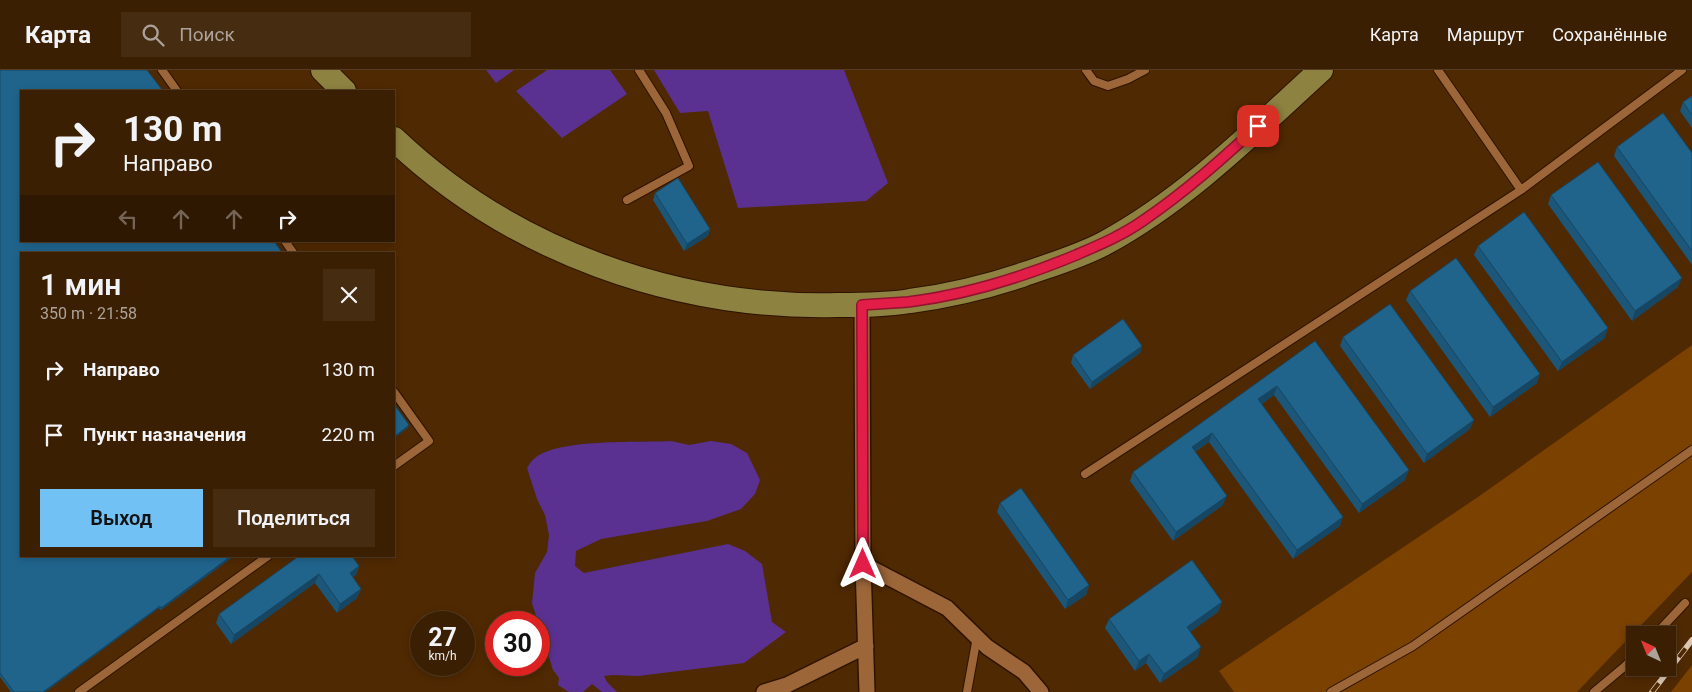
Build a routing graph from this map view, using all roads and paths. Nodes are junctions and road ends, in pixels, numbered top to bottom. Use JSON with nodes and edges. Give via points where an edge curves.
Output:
{"nodes":[{"id":1,"x":162,"y":70,"type":"edge"},
{"id":2,"x":323,"y":70,"type":"edge"},
{"id":3,"x":639,"y":70,"type":"edge"},
{"id":4,"x":1086,"y":70,"type":"edge"},
{"id":5,"x":1145,"y":70,"type":"edge"},
{"id":6,"x":1321,"y":70,"type":"edge"},
{"id":7,"x":1438,"y":70,"type":"edge"},
{"id":8,"x":1682,"y":70,"type":"edge"},
{"id":9,"x":176,"y":90,"type":"edge"},
{"id":10,"x":343,"y":90,"type":"edge"},
{"id":11,"x":395,"y":140,"type":"edge"},
{"id":12,"x":1521,"y":190,"type":"junction"},
{"id":13,"x":627,"y":200,"type":"dead end"},
{"id":14,"x":862,"y":305,"type":"junction"},
{"id":15,"x":395,"y":393,"type":"edge"},
{"id":16,"x":1692,"y":450,"type":"edge"},
{"id":17,"x":395,"y":465,"type":"edge"},
{"id":18,"x":1085,"y":474,"type":"dead end"},
{"id":19,"x":267,"y":557,"type":"edge"},
{"id":20,"x":863,"y":564,"type":"junction"},
{"id":21,"x":1685,"y":602,"type":"dead end"},
{"id":22,"x":1662,"y":626,"type":"edge"},
{"id":23,"x":977,"y":637,"type":"junction"},
{"id":24,"x":866,"y":646,"type":"junction"},
{"id":25,"x":1626,"y":666,"type":"edge"},
{"id":26,"x":787,"y":688,"type":"edge"},
{"id":27,"x":79,"y":692,"type":"edge"},
{"id":28,"x":764,"y":692,"type":"edge"},
{"id":29,"x":867,"y":692,"type":"edge"},
{"id":30,"x":967,"y":692,"type":"edge"},
{"id":31,"x":1041,"y":692,"type":"edge"},
{"id":32,"x":1331,"y":692,"type":"edge"},
{"id":33,"x":1594,"y":692,"type":"edge"}],
"edges":[{"from":1,"to":9,"type":"lane"},
{"from":2,"to":10,"type":"main road"},
{"from":3,"to":13,"type":"lane","via":[[666,113],[689,166]]},
{"from":4,"to":5,"type":"lane","via":[[1094,81],[1108,86]]},
{"from":6,"to":14,"type":"main road","via":[[1213,167],[1143,221],[1102,244],[1057,263],[975,288],[909,302]]},
{"from":7,"to":12,"type":"lane"},
{"from":8,"to":12,"type":"lane"},
{"from":11,"to":14,"type":"main road","via":[[459,193],[540,240],[586,262],[687,291],[750,302]]},
{"from":12,"to":18,"type":"lane"},
{"from":14,"to":20,"type":"street"},
{"from":15,"to":17,"type":"lane","via":[[428,440]]},
{"from":16,"to":32,"type":"lane","via":[[1413,646]]},
{"from":19,"to":27,"type":"lane"},
{"from":20,"to":23,"type":"street","via":[[947,608]]},
{"from":20,"to":24,"type":"street"},
{"from":21,"to":22,"type":"lane"},
{"from":23,"to":30,"type":"lane"},
{"from":23,"to":31,"type":"street","via":[[1024,672]]},
{"from":24,"to":26,"type":"street"},
{"from":24,"to":29,"type":"street"},
{"from":25,"to":33,"type":"lane"},
{"from":26,"to":28,"type":"street"}]}
